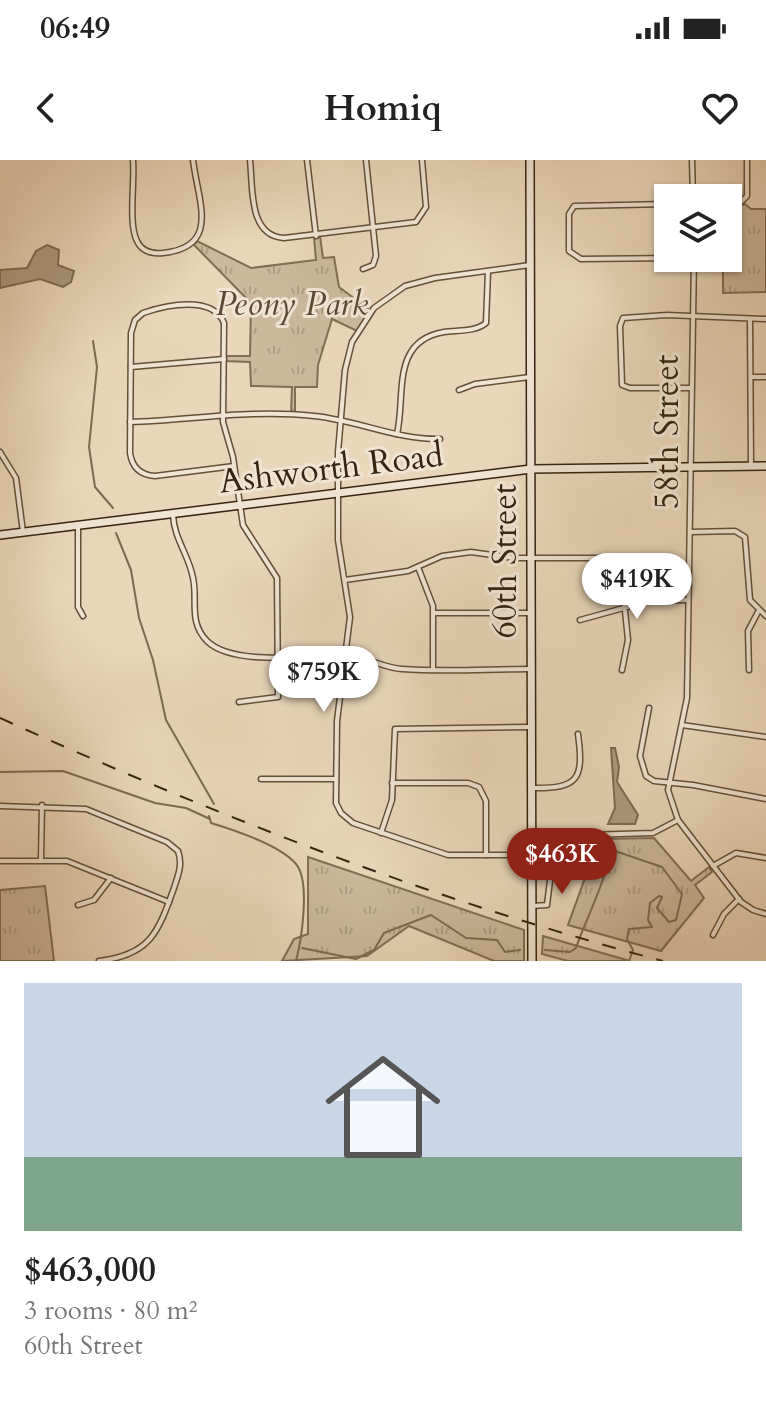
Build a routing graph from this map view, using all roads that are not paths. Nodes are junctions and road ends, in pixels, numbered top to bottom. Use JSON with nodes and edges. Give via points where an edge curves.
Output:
{"nodes":[{"id":1,"x":133,"y":160,"type":"edge"},
{"id":2,"x":193,"y":160,"type":"edge"},
{"id":3,"x":250,"y":160,"type":"edge"},
{"id":4,"x":307,"y":160,"type":"edge"},
{"id":5,"x":366,"y":160,"type":"edge"},
{"id":6,"x":422,"y":160,"type":"edge"},
{"id":7,"x":530,"y":160,"type":"edge"},
{"id":8,"x":692,"y":160,"type":"edge"},
{"id":9,"x":747,"y":160,"type":"edge"},
{"id":10,"x":693,"y":184,"type":"edge"},
{"id":11,"x":742,"y":201,"type":"edge"},
{"id":12,"x":654,"y":204,"type":"edge"},
{"id":13,"x":373,"y":229,"type":"junction"},
{"id":14,"x":316,"y":236,"type":"junction"},
{"id":15,"x":654,"y":258,"type":"edge"},
{"id":16,"x":530,"y":265,"type":"junction"},
{"id":17,"x":363,"y":269,"type":"dead end"},
{"id":18,"x":488,"y":271,"type":"junction"},
{"id":19,"x":694,"y":272,"type":"edge"},
{"id":20,"x":693,"y":317,"type":"junction"},
{"id":21,"x":750,"y":319,"type":"junction"},
{"id":22,"x":766,"y":319,"type":"edge"},
{"id":23,"x":224,"y":359,"type":"junction"},
{"id":24,"x":131,"y":367,"type":"junction"},
{"id":25,"x":530,"y":377,"type":"junction"},
{"id":26,"x":751,"y":377,"type":"junction"},
{"id":27,"x":766,"y":377,"type":"edge"},
{"id":28,"x":691,"y":388,"type":"junction"},
{"id":29,"x":459,"y":390,"type":"dead end"},
{"id":30,"x":222,"y":414,"type":"junction"},
{"id":31,"x":130,"y":422,"type":"junction"},
{"id":32,"x":342,"y":422,"type":"junction"},
{"id":33,"x":397,"y":434,"type":"junction"},
{"id":34,"x":440,"y":439,"type":"dead end"},
{"id":35,"x":0,"y":452,"type":"edge"},
{"id":36,"x":234,"y":466,"type":"junction"},
{"id":37,"x":766,"y":466,"type":"edge"},
{"id":38,"x":691,"y":467,"type":"junction"},
{"id":39,"x":751,"y":467,"type":"junction"},
{"id":40,"x":531,"y":469,"type":"junction"},
{"id":41,"x":338,"y":493,"type":"junction"},
{"id":42,"x":239,"y":505,"type":"junction"},
{"id":43,"x":173,"y":513,"type":"junction"},
{"id":44,"x":78,"y":525,"type":"junction"},
{"id":45,"x":23,"y":532,"type":"junction"},
{"id":46,"x":691,"y":532,"type":"junction"},
{"id":47,"x":0,"y":535,"type":"edge"},
{"id":48,"x":532,"y":558,"type":"junction"},
{"id":49,"x":418,"y":567,"type":"junction"},
{"id":50,"x":345,"y":580,"type":"junction"},
{"id":51,"x":687,"y":600,"type":"junction"},
{"id":52,"x":625,"y":610,"type":"junction"},
{"id":53,"x":758,"y":612,"type":"junction"},
{"id":54,"x":434,"y":613,"type":"junction"},
{"id":55,"x":532,"y":613,"type":"junction"},
{"id":56,"x":83,"y":616,"type":"dead end"},
{"id":57,"x":766,"y":616,"type":"edge"},
{"id":58,"x":580,"y":620,"type":"dead end"},
{"id":59,"x":278,"y":656,"type":"junction"},
{"id":60,"x":346,"y":656,"type":"junction"},
{"id":61,"x":433,"y":669,"type":"junction"},
{"id":62,"x":532,"y":669,"type":"junction"},
{"id":63,"x":622,"y":670,"type":"dead end"},
{"id":64,"x":749,"y":670,"type":"dead end"},
{"id":65,"x":239,"y":702,"type":"dead end"},
{"id":66,"x":649,"y":708,"type":"dead end"},
{"id":67,"x":682,"y":725,"type":"junction"},
{"id":68,"x":532,"y":727,"type":"junction"},
{"id":69,"x":578,"y":734,"type":"dead end"},
{"id":70,"x":766,"y":737,"type":"edge"},
{"id":71,"x":261,"y":779,"type":"dead end"},
{"id":72,"x":336,"y":779,"type":"junction"},
{"id":73,"x":392,"y":783,"type":"junction"},
{"id":74,"x":669,"y":784,"type":"junction"},
{"id":75,"x":532,"y":788,"type":"junction"},
{"id":76,"x":766,"y":799,"type":"edge"},
{"id":77,"x":42,"y":805,"type":"junction"},
{"id":78,"x":0,"y":806,"type":"edge"},
{"id":79,"x":678,"y":820,"type":"junction"},
{"id":80,"x":381,"y":833,"type":"junction"},
{"id":81,"x":532,"y":855,"type":"junction"},
{"id":82,"x":553,"y":855,"type":"junction"},
{"id":83,"x":486,"y":856,"type":"junction"},
{"id":84,"x":766,"y":858,"type":"edge"},
{"id":85,"x":41,"y":859,"type":"junction"},
{"id":86,"x":0,"y":861,"type":"edge"},
{"id":87,"x":713,"y":866,"type":"junction"},
{"id":88,"x":111,"y":878,"type":"junction"},
{"id":89,"x":739,"y":899,"type":"junction"},
{"id":90,"x":169,"y":902,"type":"junction"},
{"id":91,"x":78,"y":905,"type":"dead end"},
{"id":92,"x":532,"y":906,"type":"junction"},
{"id":93,"x":766,"y":914,"type":"edge"},
{"id":94,"x":713,"y":935,"type":"dead end"},
{"id":95,"x":110,"y":960,"type":"edge"},
{"id":96,"x":99,"y":961,"type":"edge"},
{"id":97,"x":532,"y":961,"type":"edge"}],
"edges":[{"from":1,"to":2,"type":"street","via":[[134,233],[143,249],[155,254],[181,251],[197,241],[201,225]]},
{"from":3,"to":14,"type":"street","via":[[258,223],[266,234]]},
{"from":4,"to":14,"type":"street"},
{"from":5,"to":13,"type":"street"},
{"from":6,"to":13,"type":"street","via":[[426,207],[419,219]]},
{"from":7,"to":16,"type":"main road","name":"60th Street"},
{"from":8,"to":10,"type":"street"},
{"from":9,"to":11,"type":"street","via":[[748,192]]},
{"from":12,"to":15,"type":"street","via":[[577,205],[569,214],[569,251],[581,259]]},
{"from":13,"to":14,"type":"street"},
{"from":13,"to":17,"type":"street","via":[[376,259]]},
{"from":16,"to":18,"type":"street"},
{"from":16,"to":25,"type":"main road","name":"60th Street"},
{"from":18,"to":32,"type":"street","via":[[425,279],[383,300],[363,321],[349,351]]},
{"from":18,"to":33,"type":"street","via":[[486,323],[429,337],[406,361]]},
{"from":19,"to":20,"type":"street","name":"58th Street"},
{"from":20,"to":21,"type":"street"},
{"from":20,"to":28,"type":"street","name":"58th Street"},
{"from":20,"to":28,"type":"street","via":[[629,316],[620,326],[621,382],[630,388]]},
{"from":21,"to":22,"type":"street"},
{"from":21,"to":26,"type":"street"},
{"from":23,"to":24,"type":"street"},
{"from":23,"to":24,"type":"street","via":[[223,319],[214,308],[198,305],[138,317],[131,333]]},
{"from":23,"to":30,"type":"street"},
{"from":24,"to":31,"type":"street"},
{"from":25,"to":29,"type":"street"},
{"from":25,"to":40,"type":"main road","name":"60th Street"},
{"from":26,"to":27,"type":"street"},
{"from":26,"to":39,"type":"street"},
{"from":28,"to":38,"type":"street","name":"58th Street"},
{"from":30,"to":31,"type":"street"},
{"from":30,"to":32,"type":"street","via":[[315,416]]},
{"from":30,"to":36,"type":"street"},
{"from":31,"to":36,"type":"street","via":[[131,457],[144,474]]},
{"from":32,"to":33,"type":"street"},
{"from":32,"to":41,"type":"street"},
{"from":33,"to":34,"type":"street"},
{"from":35,"to":45,"type":"street","via":[[16,478]]},
{"from":36,"to":42,"type":"street"},
{"from":37,"to":39,"type":"main road","name":"Ashworth Road"},
{"from":38,"to":39,"type":"main road","name":"Ashworth Road"},
{"from":38,"to":40,"type":"main road","name":"Ashworth Road"},
{"from":38,"to":46,"type":"street","name":"58th Street"},
{"from":40,"to":41,"type":"main road","name":"Ashworth Road"},
{"from":40,"to":48,"type":"main road","name":"60th Street"},
{"from":41,"to":42,"type":"main road","name":"Ashworth Road"},
{"from":41,"to":50,"type":"street"},
{"from":42,"to":43,"type":"main road","name":"Ashworth Road"},
{"from":42,"to":59,"type":"street","via":[[247,536],[277,578]]},
{"from":43,"to":44,"type":"main road","name":"Ashworth Road"},
{"from":43,"to":59,"type":"street","via":[[175,536],[194,578],[197,628],[223,652]]},
{"from":44,"to":45,"type":"main road","name":"Ashworth Road"},
{"from":44,"to":56,"type":"street","via":[[78,607]]},
{"from":45,"to":47,"type":"main road","name":"Ashworth Road"},
{"from":46,"to":51,"type":"street","name":"58th Street"},
{"from":46,"to":53,"type":"street","via":[[735,531],[746,539],[749,593]]},
{"from":48,"to":49,"type":"street","via":[[471,552],[442,556]]},
{"from":48,"to":52,"type":"street","via":[[617,562]]},
{"from":48,"to":55,"type":"main road","name":"60th Street"},
{"from":49,"to":50,"type":"street"},
{"from":49,"to":54,"type":"street"},
{"from":50,"to":60,"type":"street","via":[[350,617]]},
{"from":51,"to":52,"type":"street","via":[[649,601]]},
{"from":51,"to":67,"type":"street","name":"58th Street"},
{"from":52,"to":58,"type":"street","via":[[593,613]]},
{"from":52,"to":63,"type":"street","via":[[628,652]]},
{"from":53,"to":57,"type":"street"},
{"from":53,"to":64,"type":"street","via":[[748,631]]},
{"from":54,"to":55,"type":"street"},
{"from":54,"to":61,"type":"street"},
{"from":55,"to":62,"type":"main road","name":"60th Street"},
{"from":59,"to":60,"type":"street"},
{"from":59,"to":65,"type":"street","via":[[278,697]]},
{"from":60,"to":61,"type":"street","via":[[390,668]]},
{"from":60,"to":72,"type":"street"},
{"from":61,"to":62,"type":"street"},
{"from":62,"to":68,"type":"main road","name":"60th Street"},
{"from":66,"to":74,"type":"street","via":[[640,745],[642,766],[646,776]]},
{"from":67,"to":70,"type":"street"},
{"from":67,"to":74,"type":"street","name":"58th Street"},
{"from":68,"to":73,"type":"street","via":[[395,729]]},
{"from":68,"to":75,"type":"main road","name":"60th Street"},
{"from":69,"to":75,"type":"street","via":[[582,763],[577,777],[560,788]]},
{"from":71,"to":72,"type":"street"},
{"from":72,"to":80,"type":"street","via":[[338,807],[348,821]]},
{"from":73,"to":80,"type":"street"},
{"from":73,"to":83,"type":"street","via":[[479,787],[485,797]]},
{"from":74,"to":76,"type":"street"},
{"from":74,"to":79,"type":"street","name":"58th Street"},
{"from":75,"to":81,"type":"main road","name":"60th Street"},
{"from":77,"to":78,"type":"street"},
{"from":77,"to":85,"type":"street"},
{"from":77,"to":90,"type":"street","via":[[95,812],[167,842],[180,856]]},
{"from":79,"to":82,"type":"street","via":[[653,833],[587,835]]},
{"from":79,"to":87,"type":"street","name":"58th Street"},
{"from":80,"to":83,"type":"street","via":[[448,855]]},
{"from":81,"to":82,"type":"street"},
{"from":81,"to":83,"type":"street"},
{"from":81,"to":92,"type":"main road","name":"60th Street"},
{"from":82,"to":92,"type":"street","via":[[547,905]]},
{"from":84,"to":87,"type":"street","via":[[736,853]]},
{"from":85,"to":86,"type":"street"},
{"from":85,"to":88,"type":"street","via":[[81,864]]},
{"from":87,"to":89,"type":"street","name":"58th Street"},
{"from":88,"to":90,"type":"street"},
{"from":88,"to":91,"type":"street","via":[[94,900]]},
{"from":89,"to":93,"type":"street","name":"58th Street"},
{"from":89,"to":94,"type":"street"},
{"from":90,"to":95,"type":"street","via":[[157,932],[141,948]]},
{"from":92,"to":97,"type":"main road","name":"60th Street"},
{"from":95,"to":96,"type":"street"}]}
